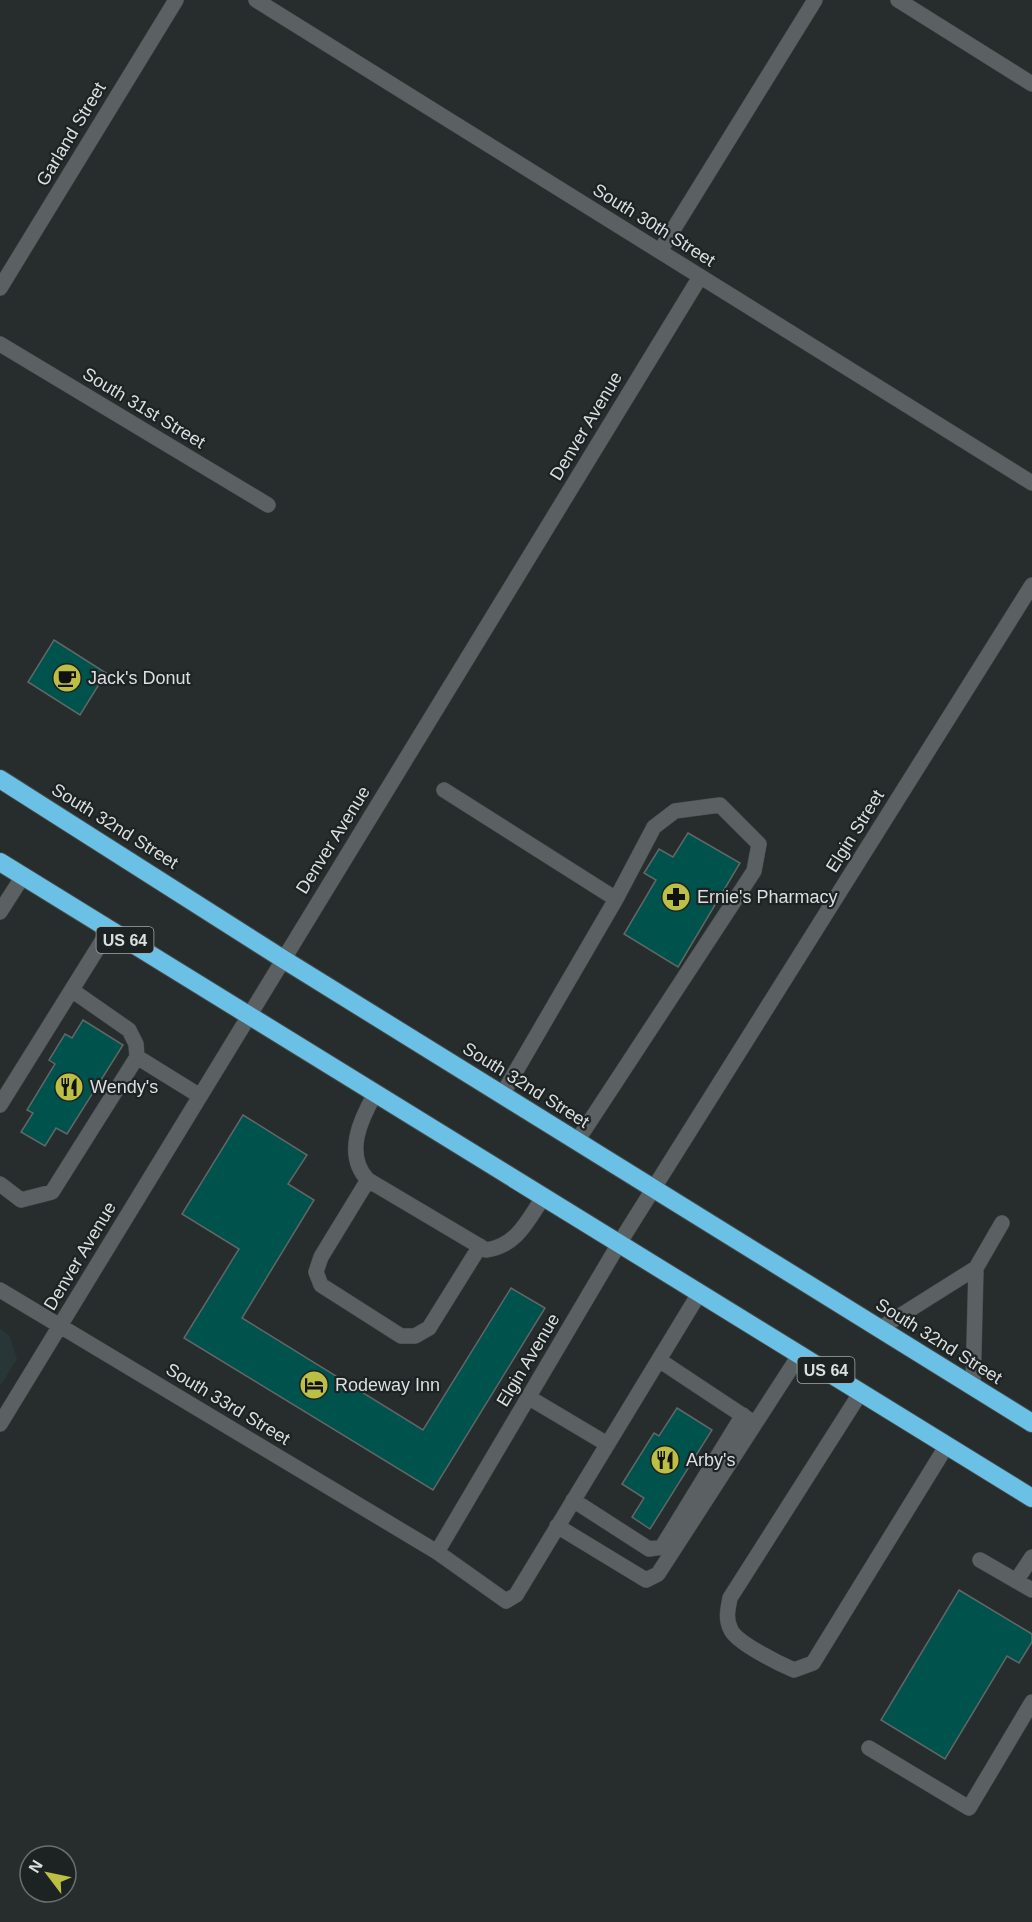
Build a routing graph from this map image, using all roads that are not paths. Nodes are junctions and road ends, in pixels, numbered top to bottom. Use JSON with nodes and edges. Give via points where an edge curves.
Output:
{"nodes":[{"id":1,"x":176,"y":0,"type":"edge"},
{"id":2,"x":256,"y":0,"type":"edge"},
{"id":3,"x":816,"y":0,"type":"edge"},
{"id":4,"x":898,"y":0,"type":"edge"},
{"id":5,"x":1032,"y":84,"type":"edge"},
{"id":6,"x":660,"y":251,"type":"junction"},
{"id":7,"x":700,"y":277,"type":"junction"},
{"id":8,"x":0,"y":288,"type":"edge"},
{"id":9,"x":0,"y":344,"type":"edge"},
{"id":10,"x":1032,"y":483,"type":"edge"},
{"id":11,"x":268,"y":505,"type":"dead end"},
{"id":12,"x":1032,"y":585,"type":"edge"},
{"id":13,"x":0,"y":779,"type":"edge"},
{"id":14,"x":444,"y":790,"type":"dead end"},
{"id":15,"x":0,"y":862,"type":"edge"},
{"id":16,"x":22,"y":876,"type":"junction"},
{"id":17,"x":616,"y":899,"type":"junction"},
{"id":18,"x":0,"y":912,"type":"edge"},
{"id":19,"x":109,"y":930,"type":"junction"},
{"id":20,"x":283,"y":958,"type":"junction"},
{"id":21,"x":73,"y":991,"type":"junction"},
{"id":22,"x":250,"y":1018,"type":"junction"},
{"id":23,"x":137,"y":1057,"type":"junction"},
{"id":24,"x":375,"y":1094,"type":"junction"},
{"id":25,"x":502,"y":1095,"type":"junction"},
{"id":26,"x":200,"y":1096,"type":"junction"},
{"id":27,"x":0,"y":1105,"type":"edge"},
{"id":28,"x":577,"y":1142,"type":"junction"},
{"id":29,"x":368,"y":1180,"type":"junction"},
{"id":30,"x":0,"y":1184,"type":"edge"},
{"id":31,"x":655,"y":1190,"type":"junction"},
{"id":32,"x":543,"y":1196,"type":"junction"},
{"id":33,"x":1002,"y":1223,"type":"dead end"},
{"id":34,"x":620,"y":1242,"type":"junction"},
{"id":35,"x":480,"y":1246,"type":"junction"},
{"id":36,"x":976,"y":1268,"type":"junction"},
{"id":37,"x":0,"y":1290,"type":"edge"},
{"id":38,"x":700,"y":1292,"type":"junction"},
{"id":39,"x":60,"y":1326,"type":"junction"},
{"id":40,"x":879,"y":1329,"type":"junction"},
{"id":41,"x":800,"y":1354,"type":"junction"},
{"id":42,"x":659,"y":1360,"type":"junction"},
{"id":43,"x":973,"y":1387,"type":"junction"},
{"id":44,"x":861,"y":1392,"type":"junction"},
{"id":45,"x":528,"y":1397,"type":"junction"},
{"id":46,"x":749,"y":1419,"type":"junction"},
{"id":47,"x":1032,"y":1423,"type":"edge"},
{"id":48,"x":0,"y":1424,"type":"edge"},
{"id":49,"x":607,"y":1444,"type":"junction"},
{"id":50,"x":947,"y":1445,"type":"junction"},
{"id":51,"x":1032,"y":1498,"type":"edge"},
{"id":52,"x":573,"y":1500,"type":"junction"},
{"id":53,"x":557,"y":1526,"type":"junction"},
{"id":54,"x":436,"y":1552,"type":"junction"},
{"id":55,"x":1032,"y":1557,"type":"edge"},
{"id":56,"x":980,"y":1560,"type":"dead end"},
{"id":57,"x":1016,"y":1581,"type":"junction"},
{"id":58,"x":1032,"y":1590,"type":"edge"},
{"id":59,"x":1032,"y":1702,"type":"edge"},
{"id":60,"x":869,"y":1748,"type":"dead end"}],
"edges":[{"from":1,"to":8,"type":"street","name":"Garland Street"},
{"from":2,"to":6,"type":"street","name":"South 30th Street"},
{"from":3,"to":6,"type":"street"},
{"from":4,"to":5,"type":"street"},
{"from":6,"to":7,"type":"street","name":"South 30th Street"},
{"from":7,"to":10,"type":"street","name":"South 30th Street"},
{"from":7,"to":20,"type":"street","name":"Denver Avenue"},
{"from":9,"to":11,"type":"street","name":"South 31st Street"},
{"from":12,"to":31,"type":"street","name":"Elgin Street"},
{"from":13,"to":20,"type":"highway","name":"South 32nd Street"},
{"from":14,"to":17,"type":"street"},
{"from":15,"to":16,"type":"highway","number":"US 64"},
{"from":16,"to":18,"type":"street"},
{"from":16,"to":19,"type":"highway","number":"US 64"},
{"from":17,"to":25,"type":"street"},
{"from":17,"to":28,"type":"street","via":[[654,826],[675,811],[720,805],[759,844],[754,871]]},
{"from":19,"to":21,"type":"street"},
{"from":19,"to":22,"type":"highway","number":"US 64"},
{"from":20,"to":22,"type":"street","name":"Denver Avenue"},
{"from":20,"to":25,"type":"highway","name":"South 32nd Street"},
{"from":21,"to":23,"type":"street","via":[[129,1030]]},
{"from":21,"to":27,"type":"street"},
{"from":22,"to":24,"type":"highway","number":"US 64"},
{"from":22,"to":26,"type":"street","name":"Denver Avenue"},
{"from":23,"to":26,"type":"street"},
{"from":23,"to":30,"type":"street","via":[[52,1192],[21,1200]]},
{"from":24,"to":29,"type":"street","via":[[356,1136],[356,1156]]},
{"from":24,"to":32,"type":"highway","number":"US 64"},
{"from":25,"to":28,"type":"highway","name":"South 32nd Street"},
{"from":26,"to":39,"type":"street","name":"Denver Avenue"},
{"from":28,"to":31,"type":"highway","name":"South 32nd Street"},
{"from":29,"to":35,"type":"street"},
{"from":29,"to":35,"type":"street","via":[[321,1257],[316,1272],[321,1285],[401,1336],[415,1336],[429,1328]]},
{"from":31,"to":34,"type":"street","name":"Elgin Avenue"},
{"from":31,"to":40,"type":"highway","name":"South 32nd Street"},
{"from":32,"to":34,"type":"highway","number":"US 64"},
{"from":32,"to":35,"type":"street","via":[[508,1244],[486,1250]]},
{"from":33,"to":36,"type":"street"},
{"from":34,"to":38,"type":"highway","number":"US 64"},
{"from":34,"to":45,"type":"street","name":"Elgin Avenue"},
{"from":36,"to":40,"type":"street"},
{"from":36,"to":43,"type":"street"},
{"from":37,"to":39,"type":"street","name":"South 33rd Street"},
{"from":38,"to":41,"type":"highway","number":"US 64"},
{"from":38,"to":42,"type":"street"},
{"from":39,"to":48,"type":"street","name":"Denver Avenue"},
{"from":39,"to":54,"type":"street","name":"South 33rd Street"},
{"from":40,"to":43,"type":"highway","name":"South 32nd Street"},
{"from":41,"to":44,"type":"highway","number":"US 64"},
{"from":41,"to":46,"type":"street"},
{"from":42,"to":46,"type":"street"},
{"from":42,"to":49,"type":"street"},
{"from":43,"to":47,"type":"highway","name":"South 32nd Street"},
{"from":44,"to":50,"type":"highway","number":"US 64"},
{"from":44,"to":50,"type":"street","via":[[730,1598],[727,1618],[732,1632],[778,1663],[794,1670],[813,1663]]},
{"from":45,"to":49,"type":"street"},
{"from":45,"to":54,"type":"street","name":"Elgin Avenue"},
{"from":46,"to":52,"type":"street","via":[[662,1547],[649,1548]]},
{"from":46,"to":53,"type":"street","via":[[658,1574],[646,1580]]},
{"from":49,"to":52,"type":"street"},
{"from":50,"to":51,"type":"highway","number":"US 64"},
{"from":52,"to":53,"type":"street"},
{"from":53,"to":54,"type":"street","name":"South 33rd Street","via":[[516,1595],[506,1600]]},
{"from":55,"to":57,"type":"street"},
{"from":56,"to":57,"type":"street"},
{"from":57,"to":58,"type":"street"},
{"from":59,"to":60,"type":"street","via":[[969,1808]]}]}
